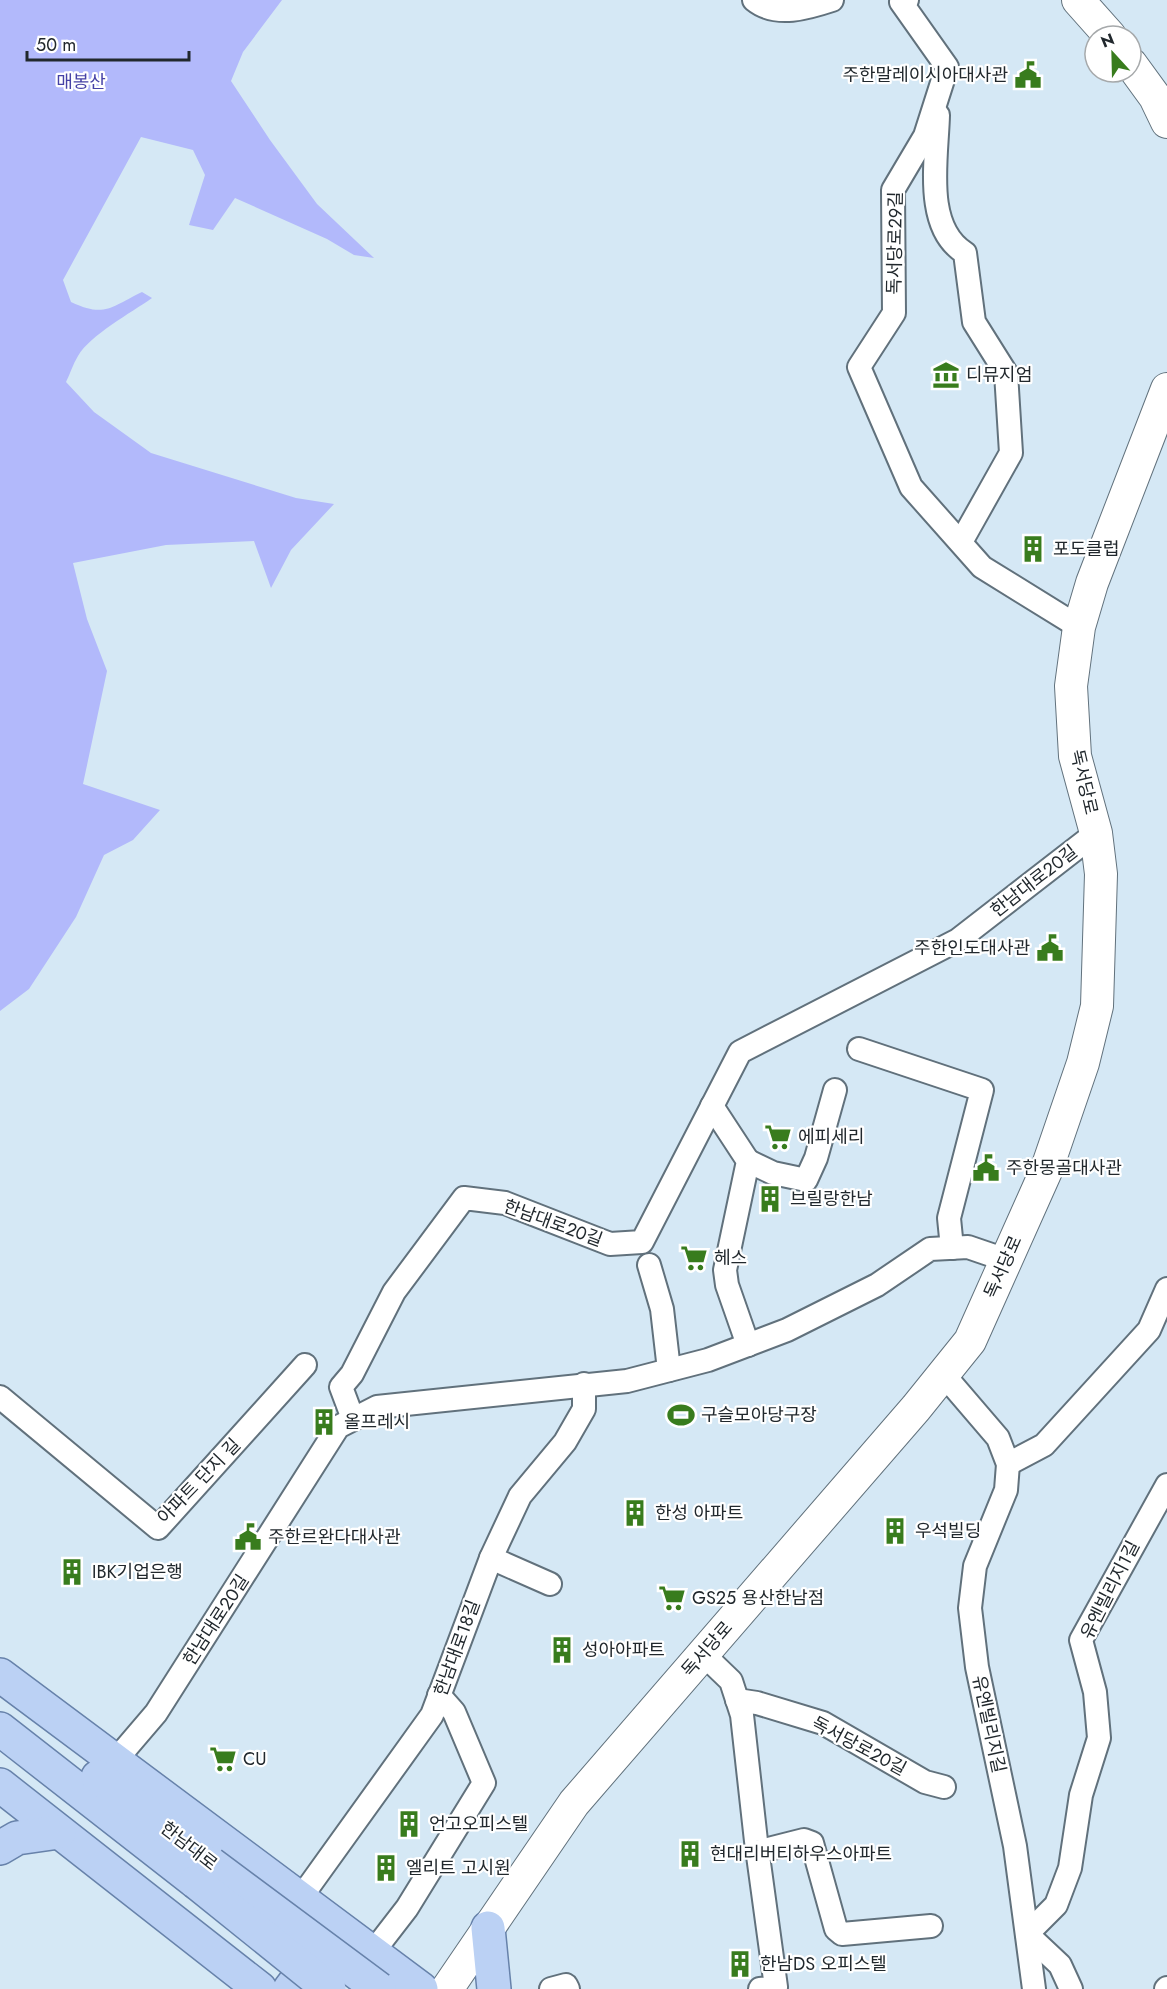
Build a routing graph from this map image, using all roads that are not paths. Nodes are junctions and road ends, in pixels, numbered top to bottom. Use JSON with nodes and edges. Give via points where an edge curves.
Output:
{"nodes":[{"id":1,"x":754,"y":0,"type":"edge"},
{"id":2,"x":832,"y":0,"type":"edge"},
{"id":3,"x":907,"y":0,"type":"edge"},
{"id":4,"x":1078,"y":0,"type":"edge"},
{"id":5,"x":1099,"y":24,"type":"edge"},
{"id":6,"x":1143,"y":80,"type":"edge"},
{"id":7,"x":938,"y":94,"type":"junction"},
{"id":8,"x":1167,"y":122,"type":"edge"},
{"id":9,"x":1167,"y":389,"type":"edge"},
{"id":10,"x":961,"y":542,"type":"junction"},
{"id":11,"x":1079,"y":627,"type":"junction"},
{"id":12,"x":1096,"y":833,"type":"junction"},
{"id":13,"x":859,"y":1049,"type":"dead end"},
{"id":14,"x":835,"y":1090,"type":"dead end"},
{"id":15,"x":712,"y":1106,"type":"junction"},
{"id":16,"x":748,"y":1161,"type":"junction"},
{"id":17,"x":952,"y":1248,"type":"junction"},
{"id":18,"x":1006,"y":1260,"type":"junction"},
{"id":19,"x":649,"y":1265,"type":"dead end"},
{"id":20,"x":1167,"y":1289,"type":"edge"},
{"id":21,"x":748,"y":1346,"type":"junction"},
{"id":22,"x":305,"y":1365,"type":"dead end"},
{"id":23,"x":669,"y":1370,"type":"junction"},
{"id":24,"x":944,"y":1376,"type":"junction"},
{"id":25,"x":584,"y":1384,"type":"junction"},
{"id":26,"x":0,"y":1397,"type":"edge"},
{"id":27,"x":353,"y":1419,"type":"junction"},
{"id":28,"x":1008,"y":1464,"type":"junction"},
{"id":29,"x":1167,"y":1485,"type":"edge"},
{"id":30,"x":491,"y":1558,"type":"junction"},
{"id":31,"x":550,"y":1584,"type":"dead end"},
{"id":32,"x":703,"y":1654,"type":"junction"},
{"id":33,"x":0,"y":1675,"type":"edge"},
{"id":34,"x":439,"y":1695,"type":"junction"},
{"id":35,"x":737,"y":1700,"type":"junction"},
{"id":36,"x":0,"y":1701,"type":"edge"},
{"id":37,"x":0,"y":1729,"type":"edge"},
{"id":38,"x":115,"y":1761,"type":"junction"},
{"id":39,"x":0,"y":1785,"type":"edge"},
{"id":40,"x":944,"y":1787,"type":"dead end"},
{"id":41,"x":59,"y":1832,"type":"junction"},
{"id":42,"x":0,"y":1848,"type":"edge"},
{"id":43,"x":757,"y":1852,"type":"junction"},
{"id":44,"x":203,"y":1873,"type":"junction"},
{"id":45,"x":299,"y":1899,"type":"junction"},
{"id":46,"x":337,"y":1926,"type":"junction"},
{"id":47,"x":931,"y":1926,"type":"dead end"},
{"id":48,"x":488,"y":1928,"type":"junction"},
{"id":49,"x":1027,"y":1934,"type":"junction"},
{"id":50,"x":373,"y":1952,"type":"junction"},
{"id":51,"x":768,"y":1988,"type":"edge"},
{"id":52,"x":260,"y":1989,"type":"edge"},
{"id":53,"x":290,"y":1989,"type":"edge"},
{"id":54,"x":329,"y":1989,"type":"edge"},
{"id":55,"x":379,"y":1989,"type":"edge"},
{"id":56,"x":421,"y":1989,"type":"edge"},
{"id":57,"x":447,"y":1989,"type":"edge"},
{"id":58,"x":494,"y":1989,"type":"edge"},
{"id":59,"x":551,"y":1989,"type":"edge"},
{"id":60,"x":568,"y":1989,"type":"edge"},
{"id":61,"x":1034,"y":1989,"type":"edge"},
{"id":62,"x":1071,"y":1989,"type":"edge"}],
"edges":[{"from":1,"to":2,"type":"street","via":[[775,10]]},
{"from":3,"to":7,"type":"street","name":"독서당로29길","via":[[901,2],[947,67]]},
{"from":4,"to":5,"type":"main road"},
{"from":6,"to":8,"type":"main road"},
{"from":7,"to":10,"type":"street","name":"독서당로29길","via":[[936,206],[951,245],[965,253],[974,322],[1006,373],[1011,453]]},
{"from":7,"to":10,"type":"street","name":"독서당로29길","via":[[925,136],[893,190],[894,313],[859,367],[911,487]]},
{"from":9,"to":11,"type":"main road","name":"독서당로","via":[[1092,583]]},
{"from":10,"to":11,"type":"street","name":"독서당로29길","via":[[982,567]]},
{"from":11,"to":12,"type":"main road","name":"독서당로","via":[[1071,686],[1075,756]]},
{"from":12,"to":15,"type":"street","name":"한남대로20길","via":[[958,940],[740,1052]]},
{"from":12,"to":18,"type":"main road","name":"독서당로","via":[[1101,874],[1098,1006],[1046,1171]]},
{"from":13,"to":17,"type":"street","via":[[982,1090],[949,1218]]},
{"from":14,"to":16,"type":"street","via":[[806,1180],[773,1173]]},
{"from":15,"to":16,"type":"street"},
{"from":15,"to":27,"type":"street","name":"한남대로20길","via":[[642,1242],[610,1244],[505,1203],[464,1198],[394,1292],[352,1374],[341,1387]]},
{"from":16,"to":21,"type":"street","via":[[725,1270]]},
{"from":17,"to":18,"type":"street","name":"한남대로20길","via":[[968,1246]]},
{"from":17,"to":21,"type":"street","name":"한남대로20길","via":[[930,1249],[877,1285]]},
{"from":18,"to":24,"type":"main road","name":"독서당로","via":[[970,1341]]},
{"from":19,"to":23,"type":"street","via":[[662,1310]]},
{"from":20,"to":28,"type":"street","via":[[1149,1330],[1044,1445]]},
{"from":21,"to":23,"type":"street","name":"한남대로20길"},
{"from":22,"to":26,"type":"street","name":"아파트 단지 길","via":[[158,1528]]},
{"from":23,"to":25,"type":"street","name":"한남대로20길","via":[[627,1381]]},
{"from":24,"to":28,"type":"street","name":"유엔빌리지길","via":[[998,1438]]},
{"from":24,"to":32,"type":"main road","name":"독서당로"},
{"from":25,"to":27,"type":"street","name":"한남대로20길","via":[[377,1407]]},
{"from":25,"to":30,"type":"street","name":"한남대로18길","via":[[584,1409],[565,1442],[520,1496]]},
{"from":27,"to":38,"type":"street","name":"한남대로20길","via":[[338,1427],[156,1713]]},
{"from":28,"to":49,"type":"street","name":"유엔빌리지길","via":[[1006,1490],[975,1566],[970,1608],[977,1667],[1015,1846]]},
{"from":29,"to":49,"type":"street","name":"유엔빌리지1길","via":[[1081,1640],[1095,1692],[1100,1738],[1081,1795],[1070,1868],[1056,1905]]},
{"from":30,"to":31,"type":"street"},
{"from":30,"to":34,"type":"street","name":"한남대로18길"},
{"from":32,"to":35,"type":"street","via":[[731,1681]]},
{"from":32,"to":48,"type":"main road","name":"독서당로","via":[[574,1803]]},
{"from":33,"to":38,"type":"main road"},
{"from":34,"to":45,"type":"street","name":"한남대로18길","via":[[432,1715]]},
{"from":34,"to":50,"type":"street","via":[[454,1712],[484,1783],[407,1908]]},
{"from":35,"to":40,"type":"street","name":"독서당로20길","via":[[823,1723],[926,1782]]},
{"from":35,"to":43,"type":"street","via":[[742,1715]]},
{"from":36,"to":44,"type":"main road","name":"한남대로"},
{"from":37,"to":44,"type":"main road","name":"한남대로"},
{"from":38,"to":45,"type":"main road"},
{"from":39,"to":41,"type":"main road"},
{"from":41,"to":42,"type":"main road","via":[[17,1838]]},
{"from":41,"to":52,"type":"main road"},
{"from":43,"to":47,"type":"street","via":[[804,1840],[812,1843],[836,1929],[842,1934]]},
{"from":43,"to":51,"type":"street"},
{"from":44,"to":54,"type":"main road","name":"한남대로","bridge":true},
{"from":44,"to":55,"type":"main road","name":"한남대로","bridge":true},
{"from":45,"to":46,"type":"main road"},
{"from":46,"to":50,"type":"main road"},
{"from":46,"to":53,"type":"main road"},
{"from":48,"to":57,"type":"main road","name":"독서당로"},
{"from":48,"to":58,"type":"main road"},
{"from":49,"to":61,"type":"street","name":"유엔빌리지길"},
{"from":49,"to":62,"type":"street","via":[[1060,1965]]},
{"from":50,"to":56,"type":"main road"},
{"from":59,"to":60,"type":"street","via":[[566,1985]]}]}
